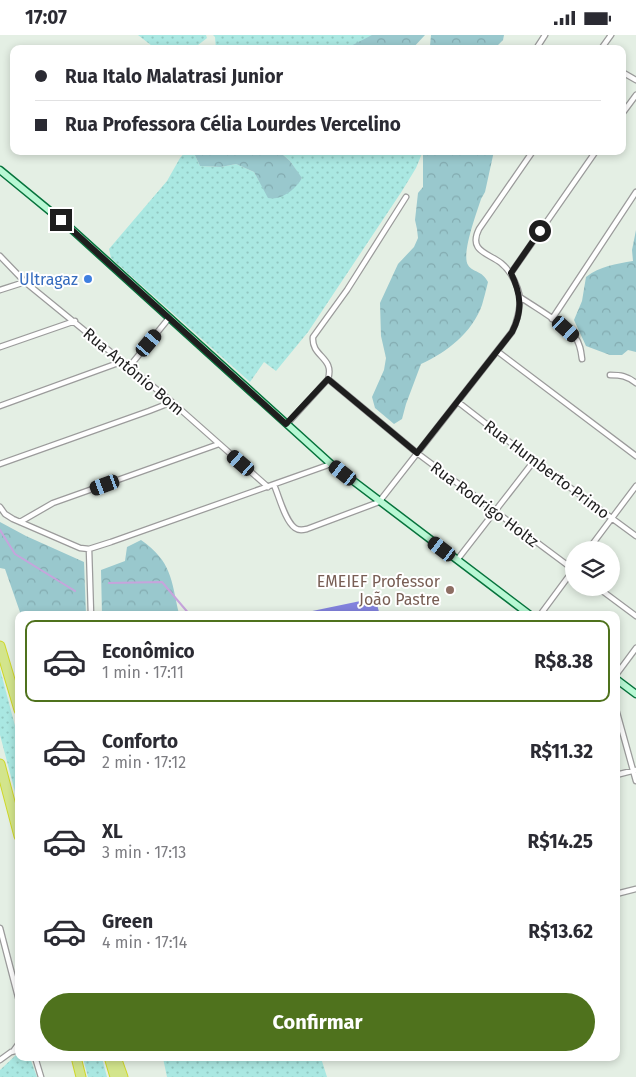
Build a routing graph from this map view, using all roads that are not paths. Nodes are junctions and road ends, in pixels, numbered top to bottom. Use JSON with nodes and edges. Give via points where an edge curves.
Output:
{"nodes":[{"id":1,"x":636,"y":95,"type":"edge"},
{"id":2,"x":626,"y":109,"type":"edge"},
{"id":3,"x":530,"y":155,"type":"edge"},
{"id":4,"x":593,"y":155,"type":"edge"},
{"id":5,"x":0,"y":170,"type":"edge"},
{"id":6,"x":636,"y":191,"type":"edge"},
{"id":7,"x":406,"y":197,"type":"dead end"},
{"id":8,"x":0,"y":256,"type":"edge"},
{"id":9,"x":511,"y":273,"type":"junction"},
{"id":10,"x":25,"y":281,"type":"junction"},
{"id":11,"x":0,"y":290,"type":"edge"},
{"id":12,"x":520,"y":297,"type":"junction"},
{"id":13,"x":169,"y":318,"type":"junction"},
{"id":14,"x":552,"y":319,"type":"junction"},
{"id":15,"x":75,"y":321,"type":"junction"},
{"id":16,"x":0,"y":347,"type":"edge"},
{"id":17,"x":497,"y":351,"type":"junction"},
{"id":18,"x":582,"y":359,"type":"dead end"},
{"id":19,"x":122,"y":362,"type":"junction"},
{"id":20,"x":129,"y":367,"type":"junction"},
{"id":21,"x":610,"y":375,"type":"dead end"},
{"id":22,"x":328,"y":379,"type":"junction"},
{"id":23,"x":636,"y":383,"type":"edge"},
{"id":24,"x":172,"y":402,"type":"junction"},
{"id":25,"x":458,"y":402,"type":"junction"},
{"id":26,"x":0,"y":406,"type":"edge"},
{"id":27,"x":286,"y":424,"type":"junction"},
{"id":28,"x":219,"y":444,"type":"junction"},
{"id":29,"x":417,"y":453,"type":"junction"},
{"id":30,"x":636,"y":456,"type":"edge"},
{"id":31,"x":534,"y":461,"type":"junction"},
{"id":32,"x":0,"y":464,"type":"edge"},
{"id":33,"x":331,"y":464,"type":"junction"},
{"id":34,"x":274,"y":485,"type":"junction"},
{"id":35,"x":636,"y":486,"type":"edge"},
{"id":36,"x":268,"y":487,"type":"junction"},
{"id":37,"x":379,"y":502,"type":"junction"},
{"id":38,"x":0,"y":507,"type":"edge"},
{"id":39,"x":494,"y":511,"type":"junction"},
{"id":40,"x":612,"y":518,"type":"junction"},
{"id":41,"x":20,"y":522,"type":"junction"},
{"id":42,"x":636,"y":535,"type":"edge"},
{"id":43,"x":595,"y":541,"type":"edge"},
{"id":44,"x":89,"y":549,"type":"junction"},
{"id":45,"x":457,"y":560,"type":"junction"},
{"id":46,"x":565,"y":563,"type":"edge"},
{"id":47,"x":565,"y":582,"type":"edge"},
{"id":48,"x":609,"y":596,"type":"edge"},
{"id":49,"x":91,"y":611,"type":"edge"},
{"id":50,"x":525,"y":611,"type":"edge"},
{"id":51,"x":543,"y":611,"type":"edge"},
{"id":52,"x":636,"y":616,"type":"edge"},
{"id":53,"x":0,"y":645,"type":"edge"},
{"id":54,"x":636,"y":648,"type":"edge"},
{"id":55,"x":620,"y":670,"type":"edge"},
{"id":56,"x":620,"y":682,"type":"edge"},
{"id":57,"x":636,"y":694,"type":"edge"},
{"id":58,"x":15,"y":696,"type":"edge"},
{"id":59,"x":620,"y":723,"type":"edge"},
{"id":60,"x":0,"y":764,"type":"edge"},
{"id":61,"x":634,"y":770,"type":"edge"},
{"id":62,"x":620,"y":774,"type":"edge"},
{"id":63,"x":636,"y":781,"type":"edge"},
{"id":64,"x":15,"y":821,"type":"edge"},
{"id":65,"x":636,"y":889,"type":"edge"},
{"id":66,"x":620,"y":893,"type":"edge"},
{"id":67,"x":0,"y":928,"type":"edge"},
{"id":68,"x":15,"y":986,"type":"edge"},
{"id":69,"x":15,"y":1051,"type":"edge"},
{"id":70,"x":0,"y":1060,"type":"edge"},
{"id":71,"x":36,"y":1061,"type":"edge"},
{"id":72,"x":77,"y":1061,"type":"edge"},
{"id":73,"x":111,"y":1061,"type":"edge"},
{"id":74,"x":117,"y":1061,"type":"edge"},
{"id":75,"x":41,"y":1077,"type":"edge"},
{"id":76,"x":81,"y":1077,"type":"edge"},
{"id":77,"x":114,"y":1077,"type":"edge"},
{"id":78,"x":123,"y":1077,"type":"edge"}],
"edges":[{"from":1,"to":2,"type":"street"},
{"from":3,"to":9,"type":"street","via":[[476,239],[479,249]]},
{"from":4,"to":9,"type":"street"},
{"from":5,"to":13,"type":"main road","via":[[67,225]]},
{"from":6,"to":14,"type":"street"},
{"from":7,"to":22,"type":"street","via":[[313,337],[316,350],[330,367]]},
{"from":8,"to":10,"type":"street","name":"Rua Antônio Bom"},
{"from":9,"to":12,"type":"street"},
{"from":10,"to":11,"type":"street"},
{"from":10,"to":15,"type":"street","name":"Rua Antônio Bom"},
{"from":12,"to":14,"type":"street"},
{"from":12,"to":17,"type":"street","via":[[517,322]]},
{"from":13,"to":20,"type":"street"},
{"from":13,"to":27,"type":"main road"},
{"from":14,"to":18,"type":"street","via":[[575,337]]},
{"from":15,"to":16,"type":"street"},
{"from":15,"to":19,"type":"street","name":"Rua Antônio Bom"},
{"from":17,"to":25,"type":"street"},
{"from":17,"to":30,"type":"street"},
{"from":19,"to":20,"type":"street","name":"Rua Antônio Bom"},
{"from":19,"to":26,"type":"street"},
{"from":20,"to":24,"type":"street","name":"Rua Antônio Bom"},
{"from":21,"to":23,"type":"street","via":[[628,377]]},
{"from":22,"to":27,"type":"street"},
{"from":22,"to":29,"type":"street","name":"Rua Rodrigo Holtz"},
{"from":24,"to":28,"type":"street","name":"Rua Antônio Bom"},
{"from":24,"to":32,"type":"street"},
{"from":25,"to":29,"type":"street"},
{"from":25,"to":31,"type":"street","name":"Rua Humberto Primo"},
{"from":27,"to":33,"type":"main road"},
{"from":28,"to":36,"type":"street","name":"Rua Antônio Bom"},
{"from":28,"to":41,"type":"street","via":[[53,503]]},
{"from":29,"to":37,"type":"street"},
{"from":29,"to":39,"type":"street","name":"Rua Rodrigo Holtz"},
{"from":31,"to":39,"type":"street"},
{"from":31,"to":40,"type":"street","name":"Rua Humberto Primo"},
{"from":33,"to":34,"type":"street"},
{"from":33,"to":37,"type":"main road"},
{"from":34,"to":36,"type":"street"},
{"from":34,"to":37,"type":"street","via":[[287,516],[299,530]]},
{"from":35,"to":40,"type":"street"},
{"from":36,"to":44,"type":"street"},
{"from":37,"to":45,"type":"main road"},
{"from":38,"to":41,"type":"street","via":[[5,514]]},
{"from":39,"to":45,"type":"street"},
{"from":39,"to":46,"type":"street","name":"Rua Rodrigo Holtz"},
{"from":40,"to":42,"type":"street","name":"Rua Humberto Primo"},
{"from":40,"to":43,"type":"street"},
{"from":41,"to":44,"type":"street","via":[[74,546]]},
{"from":44,"to":49,"type":"street"},
{"from":45,"to":50,"type":"main road"},
{"from":47,"to":51,"type":"street"},
{"from":48,"to":52,"type":"street"},
{"from":53,"to":58,"type":"highway"},
{"from":54,"to":55,"type":"street"},
{"from":56,"to":57,"type":"main road"},
{"from":59,"to":61,"type":"street"},
{"from":60,"to":64,"type":"highway"},
{"from":61,"to":62,"type":"street"},
{"from":61,"to":63,"type":"street"},
{"from":65,"to":66,"type":"street"},
{"from":67,"to":68,"type":"street"},
{"from":69,"to":70,"type":"street"},
{"from":71,"to":75,"type":"street"},
{"from":72,"to":76,"type":"highway"},
{"from":73,"to":77,"type":"highway"},
{"from":74,"to":78,"type":"highway"}]}
